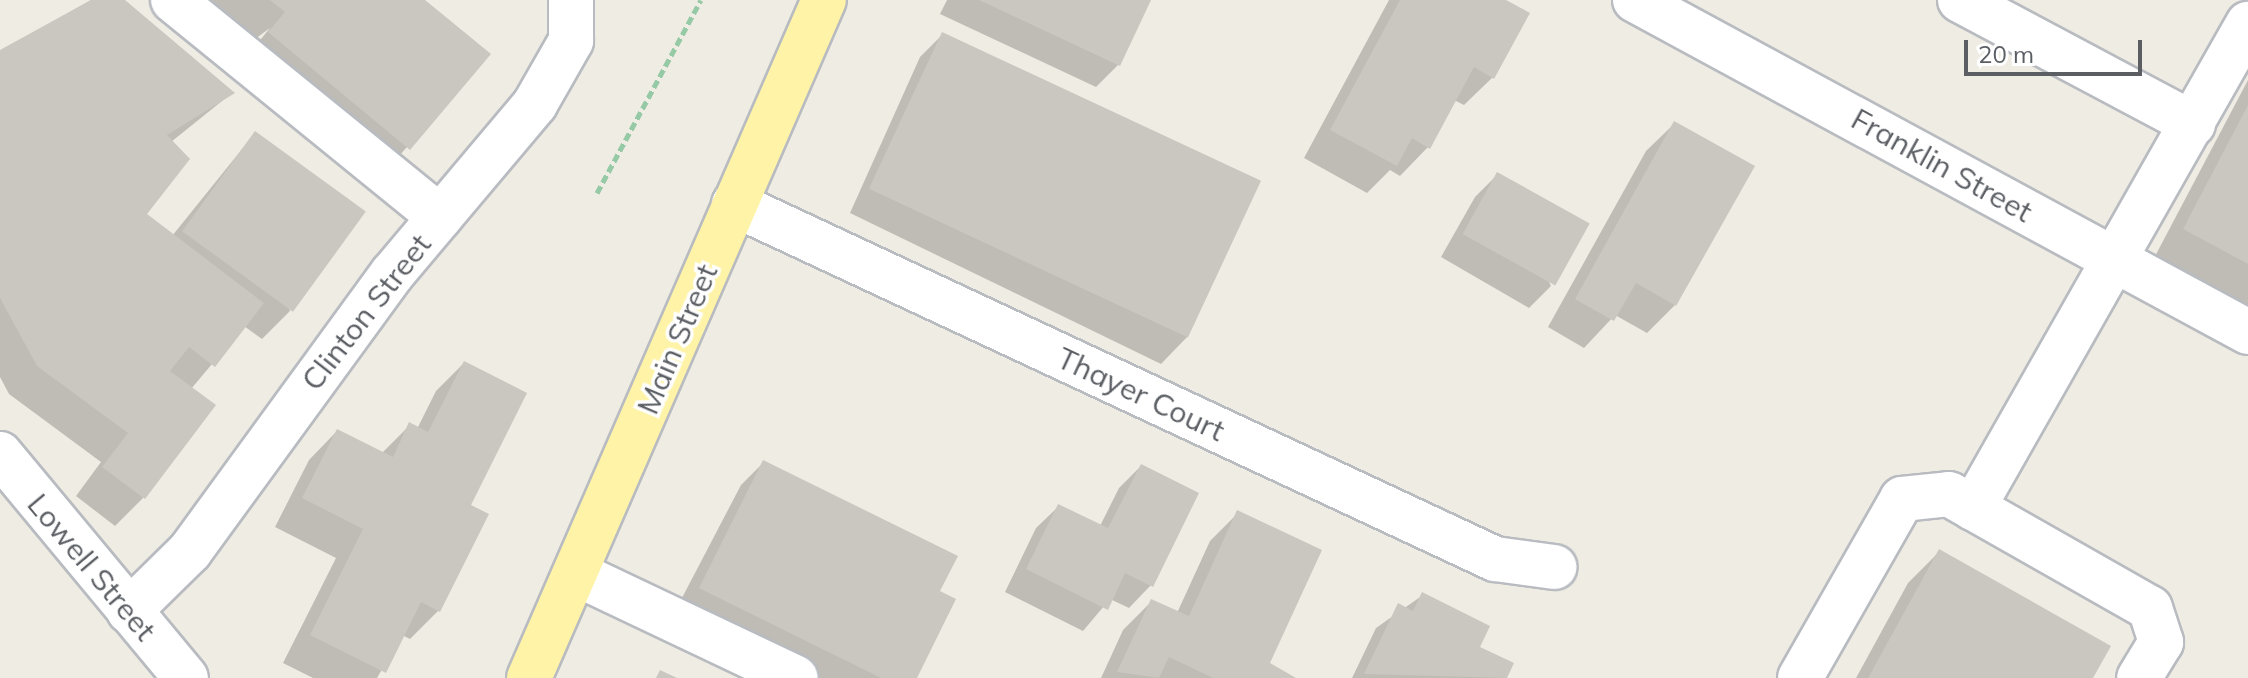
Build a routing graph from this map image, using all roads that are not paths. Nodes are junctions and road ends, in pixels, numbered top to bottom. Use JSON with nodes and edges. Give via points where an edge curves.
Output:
{"nodes":[{"id":1,"x":173,"y":0,"type":"edge"},
{"id":2,"x":571,"y":0,"type":"edge"},
{"id":3,"x":824,"y":0,"type":"edge"},
{"id":4,"x":1635,"y":0,"type":"edge"},
{"id":5,"x":1960,"y":0,"type":"edge"},
{"id":6,"x":2248,"y":24,"type":"edge"},
{"id":7,"x":2193,"y":124,"type":"junction"},
{"id":8,"x":734,"y":204,"type":"junction"},
{"id":9,"x":440,"y":217,"type":"junction"},
{"id":10,"x":2118,"y":261,"type":"junction"},
{"id":11,"x":2248,"y":332,"type":"edge"},
{"id":12,"x":0,"y":454,"type":"edge"},
{"id":13,"x":0,"y":496,"type":"edge"},
{"id":14,"x":1973,"y":508,"type":"junction"},
{"id":15,"x":48,"y":518,"type":"junction"},
{"id":16,"x":1554,"y":567,"type":"dead end"},
{"id":17,"x":577,"y":574,"type":"junction"},
{"id":18,"x":129,"y":611,"type":"junction"},
{"id":19,"x":186,"y":678,"type":"edge"},
{"id":20,"x":529,"y":678,"type":"edge"},
{"id":21,"x":796,"y":678,"type":"edge"},
{"id":22,"x":1800,"y":678,"type":"edge"},
{"id":23,"x":2139,"y":678,"type":"edge"}],
"edges":[{"from":1,"to":9,"type":"street"},
{"from":2,"to":9,"type":"street","name":"Clinton Street","via":[[565,60]]},
{"from":3,"to":8,"type":"main road","name":"Main Street"},
{"from":4,"to":10,"type":"street","name":"Franklin Street"},
{"from":5,"to":7,"type":"street"},
{"from":6,"to":7,"type":"street"},
{"from":7,"to":10,"type":"street"},
{"from":8,"to":16,"type":"street","name":"Thayer Court","via":[[1495,559]]},
{"from":8,"to":17,"type":"main road","name":"Main Street"},
{"from":9,"to":18,"type":"street","name":"Clinton Street","via":[[190,551]]},
{"from":10,"to":11,"type":"street","name":"Franklin Street"},
{"from":10,"to":14,"type":"street"},
{"from":12,"to":15,"type":"street","name":"Lowell Street"},
{"from":13,"to":15,"type":"street"},
{"from":14,"to":22,"type":"street","via":[[1949,494],[1902,499]]},
{"from":14,"to":23,"type":"street","via":[[2150,608],[2161,642]]},
{"from":15,"to":18,"type":"street","name":"Lowell Street"},
{"from":17,"to":20,"type":"main road","name":"Main Street"},
{"from":17,"to":21,"type":"street"},
{"from":18,"to":19,"type":"street","name":"Lowell Street"}]}
